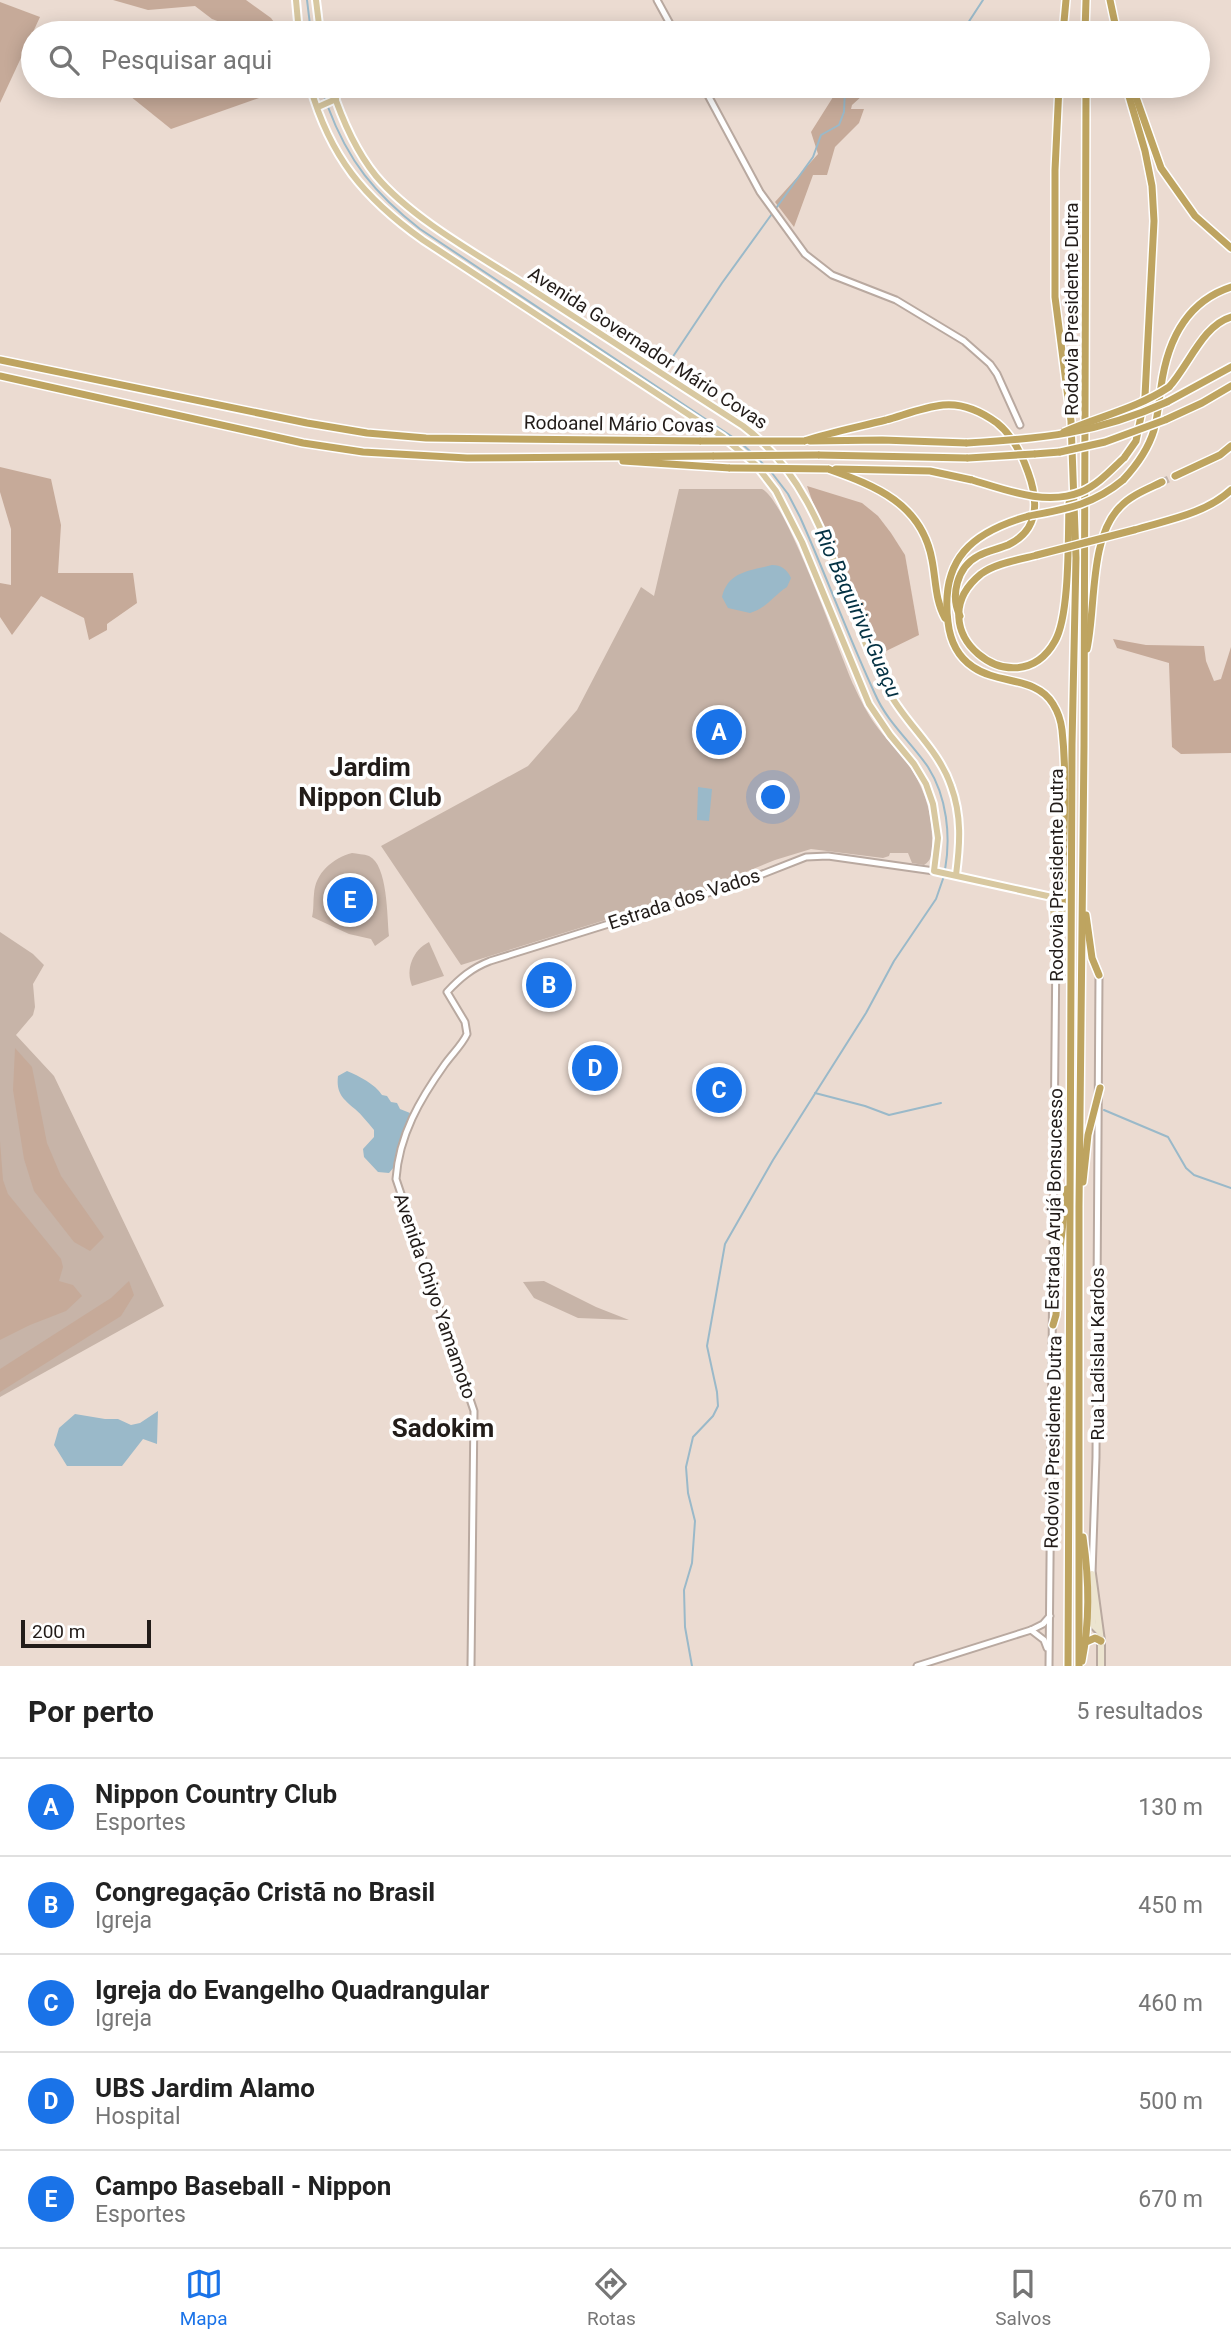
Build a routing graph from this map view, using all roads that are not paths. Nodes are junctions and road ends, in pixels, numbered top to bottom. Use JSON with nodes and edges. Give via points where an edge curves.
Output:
{"nodes":[{"id":1,"x":296,"y":0,"type":"edge"},
{"id":2,"x":316,"y":0,"type":"edge"},
{"id":3,"x":657,"y":0,"type":"edge"},
{"id":4,"x":1066,"y":0,"type":"edge"},
{"id":5,"x":1086,"y":0,"type":"edge"},
{"id":6,"x":1110,"y":0,"type":"edge"},
{"id":7,"x":298,"y":21,"type":"edge"},
{"id":8,"x":319,"y":21,"type":"edge"},
{"id":9,"x":668,"y":21,"type":"edge"},
{"id":10,"x":1064,"y":21,"type":"edge"},
{"id":11,"x":1085,"y":21,"type":"edge"},
{"id":12,"x":1114,"y":21,"type":"edge"},
{"id":13,"x":316,"y":98,"type":"edge"},
{"id":14,"x":333,"y":98,"type":"edge"},
{"id":15,"x":709,"y":98,"type":"edge"},
{"id":16,"x":1059,"y":98,"type":"edge"},
{"id":17,"x":1086,"y":98,"type":"edge"},
{"id":18,"x":1130,"y":98,"type":"edge"},
{"id":19,"x":1136,"y":98,"type":"edge"},
{"id":20,"x":333,"y":101,"type":"junction"},
{"id":21,"x":320,"y":107,"type":"junction"},
{"id":22,"x":1231,"y":248,"type":"edge"},
{"id":23,"x":1231,"y":288,"type":"edge"},
{"id":24,"x":1231,"y":317,"type":"edge"},
{"id":25,"x":0,"y":360,"type":"edge"},
{"id":26,"x":1231,"y":367,"type":"edge"},
{"id":27,"x":0,"y":376,"type":"edge"},
{"id":28,"x":1231,"y":386,"type":"edge"},
{"id":29,"x":1020,"y":425,"type":"dead end"},
{"id":30,"x":1058,"y":436,"type":"junction"},
{"id":31,"x":804,"y":441,"type":"junction"},
{"id":32,"x":1231,"y":446,"type":"edge"},
{"id":33,"x":1073,"y":457,"type":"junction"},
{"id":34,"x":609,"y":458,"type":"junction"},
{"id":35,"x":828,"y":469,"type":"junction"},
{"id":36,"x":1175,"y":476,"type":"tunnel mouth"},
{"id":37,"x":1162,"y":482,"type":"tunnel mouth"},
{"id":38,"x":1231,"y":490,"type":"edge"},
{"id":39,"x":960,"y":616,"type":"junction"},
{"id":40,"x":948,"y":622,"type":"junction"},
{"id":41,"x":1084,"y":663,"type":"junction"},
{"id":42,"x":937,"y":872,"type":"junction"},
{"id":43,"x":953,"y":875,"type":"junction"},
{"id":44,"x":1083,"y":880,"type":"junction"},
{"id":45,"x":1056,"y":943,"type":"junction"},
{"id":46,"x":1099,"y":975,"type":"joint"},
{"id":47,"x":447,"y":992,"type":"joint"},
{"id":48,"x":1100,"y":1088,"type":"junction"},
{"id":49,"x":1070,"y":1172,"type":"junction"},
{"id":50,"x":1079,"y":1207,"type":"junction"},
{"id":51,"x":1053,"y":1325,"type":"junction"},
{"id":52,"x":1080,"y":1516,"type":"junction"},
{"id":53,"x":1086,"y":1555,"type":"junction"},
{"id":54,"x":1092,"y":1574,"type":"junction"},
{"id":55,"x":1050,"y":1616,"type":"junction"},
{"id":56,"x":1031,"y":1630,"type":"junction"},
{"id":57,"x":1101,"y":1641,"type":"junction"},
{"id":58,"x":1086,"y":1642,"type":"junction"},
{"id":59,"x":1049,"y":1651,"type":"junction"},
{"id":60,"x":471,"y":1666,"type":"edge"},
{"id":61,"x":917,"y":1666,"type":"edge"},
{"id":62,"x":1049,"y":1666,"type":"edge"},
{"id":63,"x":1068,"y":1666,"type":"edge"},
{"id":64,"x":1080,"y":1666,"type":"edge"},
{"id":65,"x":1101,"y":1666,"type":"edge"}],
"edges":[{"from":1,"to":7,"type":"main road"},
{"from":2,"to":8,"type":"main road"},
{"from":3,"to":9,"type":"street"},
{"from":4,"to":10,"type":"highway"},
{"from":5,"to":11,"type":"highway"},
{"from":6,"to":12,"type":"highway"},
{"from":13,"to":21,"type":"main road","name":"Avenida Governador Mário Covas"},
{"from":14,"to":20,"type":"main road","name":"Avenida Governador Mário Covas"},
{"from":15,"to":29,"type":"street","via":[[744,165],[805,254],[823,269],[913,309],[957,335],[996,374]]},
{"from":16,"to":33,"type":"highway","name":"Rodovia Presidente Dutra","via":[[1056,307]]},
{"from":17,"to":41,"type":"highway","name":"Rodovia Presidente Dutra"},
{"from":18,"to":35,"type":"highway","bridge":true,"via":[[1152,186],[1154,221],[1145,396],[1136,441],[1124,458],[1092,485],[1065,495],[1035,496],[930,471]]},
{"from":19,"to":22,"type":"highway","via":[[1161,168],[1195,216]]},
{"from":20,"to":21,"type":"main road"},
{"from":20,"to":43,"type":"main road","name":"Avenida Governador Mário Covas","via":[[367,163],[404,203],[743,426],[786,467],[813,513],[889,693],[935,754],[951,786],[960,822]]},
{"from":21,"to":42,"type":"main road","name":"Avenida Governador Mário Covas","via":[[333,145],[380,208],[723,438],[763,473],[792,520],[869,704],[926,783],[937,829]]},
{"from":23,"to":40,"type":"highway","bridge":true,"via":[[1198,305],[1176,331],[1155,427],[1144,453],[1123,480],[1089,503],[1003,524],[982,534],[956,564],[948,587]]},
{"from":24,"to":30,"type":"highway","bridge":true,"via":[[1206,334],[1169,387],[1133,407]]},
{"from":25,"to":31,"type":"highway","name":"Rodoanel Mário Covas","bridge":true,"via":[[367,433],[426,438]]},
{"from":26,"to":30,"type":"highway","name":"Rodoanel Mário Covas","bridge":true,"via":[[1167,402],[1119,421]]},
{"from":27,"to":34,"type":"highway","name":"Rodoanel Mário Covas","via":[[363,452]]},
{"from":28,"to":34,"type":"highway","name":"Rodoanel Mário Covas","bridge":true,"via":[[1135,433],[1076,450],[968,458]]},
{"from":30,"to":31,"type":"highway","name":"Rodoanel Mário Covas","bridge":true,"via":[[967,443]]},
{"from":31,"to":39,"type":"highway","via":[[943,405],[976,410],[1003,427],[1028,473],[1034,519],[1024,535],[975,557],[964,569],[955,590]]},
{"from":32,"to":36,"type":"highway"},
{"from":33,"to":39,"type":"highway","via":[[1063,614],[1055,641],[1034,662],[996,665],[970,648]]},
{"from":33,"to":49,"type":"highway","name":"Rodovia Presidente Dutra"},
{"from":34,"to":35,"type":"highway","bridge":true,"via":[[730,468]]},
{"from":35,"to":40,"type":"highway","via":[[884,492],[908,513],[924,535],[939,608]]},
{"from":37,"to":41,"type":"highway","via":[[1120,506],[1109,523],[1099,557]]},
{"from":38,"to":39,"type":"highway","bridge":true,"via":[[1204,508],[981,574],[965,596]]},
{"from":40,"to":45,"type":"highway","via":[[958,652],[973,667],[992,677],[1038,688],[1053,703],[1062,729],[1062,895]]},
{"from":41,"to":44,"type":"highway","name":"Rodovia Presidente Dutra"},
{"from":42,"to":43,"type":"main road"},
{"from":42,"to":47,"type":"street","name":"Estrada dos Vados","via":[[806,857],[737,884],[483,964]]},
{"from":43,"to":45,"type":"main road","via":[[1052,897]]},
{"from":44,"to":46,"type":"highway","via":[[1088,938]]},
{"from":44,"to":50,"type":"highway","name":"Rodovia Presidente Dutra"},
{"from":45,"to":51,"type":"street","name":"Estrada Arujá Bonsucesso"},
{"from":46,"to":48,"type":"street","name":"Rua Ladislau Kardos"},
{"from":47,"to":60,"type":"street","name":"Avenida Chiyo Yamamoto","via":[[467,1034],[412,1114],[396,1179],[474,1411]]},
{"from":48,"to":50,"type":"highway","via":[[1088,1135]]},
{"from":48,"to":54,"type":"street","name":"Rua Ladislau Kardos"},
{"from":49,"to":51,"type":"highway"},
{"from":49,"to":63,"type":"highway","name":"Rodovia Presidente Dutra"},
{"from":50,"to":52,"type":"highway","name":"Rodovia Presidente Dutra"},
{"from":51,"to":55,"type":"street","name":"Estrada Arujá Bonsucesso"},
{"from":52,"to":53,"type":"highway"},
{"from":52,"to":64,"type":"highway","name":"Rodovia Presidente Dutra"},
{"from":53,"to":54,"type":"highway"},
{"from":53,"to":58,"type":"highway"},
{"from":54,"to":57,"type":"main road","via":[[1093,1625]]},
{"from":55,"to":56,"type":"street"},
{"from":55,"to":59,"type":"street","name":"Estrada Arujá Bonsucesso"},
{"from":56,"to":59,"type":"street"},
{"from":56,"to":61,"type":"street"},
{"from":57,"to":58,"type":"highway"},
{"from":57,"to":65,"type":"main road"},
{"from":58,"to":64,"type":"highway"},
{"from":59,"to":62,"type":"street","name":"Estrada Arujá Bonsucesso"}]}
